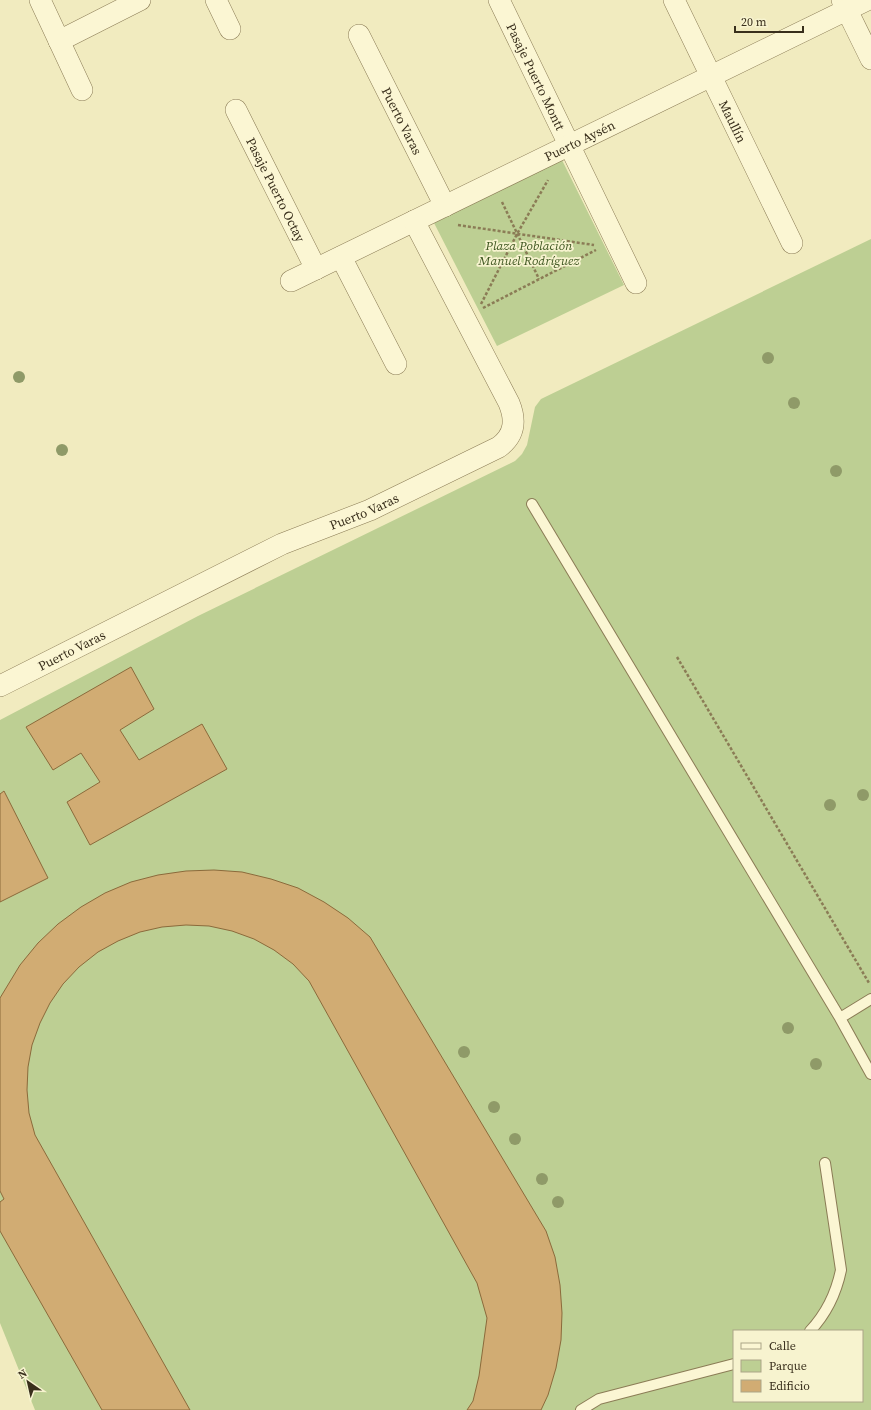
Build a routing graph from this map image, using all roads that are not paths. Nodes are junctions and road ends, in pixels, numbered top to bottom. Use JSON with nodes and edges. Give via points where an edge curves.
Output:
{"nodes":[{"id":1,"x":40,"y":0,"type":"edge"},
{"id":2,"x":140,"y":0,"type":"edge"},
{"id":3,"x":216,"y":0,"type":"edge"},
{"id":4,"x":499,"y":0,"type":"edge"},
{"id":5,"x":674,"y":0,"type":"edge"},
{"id":6,"x":867,"y":0,"type":"edge"},
{"id":7,"x":844,"y":5,"type":"edge"},
{"id":8,"x":230,"y":29,"type":"dead end"},
{"id":9,"x":359,"y":35,"type":"dead end"},
{"id":10,"x":59,"y":41,"type":"junction"},
{"id":11,"x":871,"y":59,"type":"edge"},
{"id":12,"x":712,"y":76,"type":"junction"},
{"id":13,"x":82,"y":90,"type":"dead end"},
{"id":14,"x":236,"y":110,"type":"dead end"},
{"id":15,"x":569,"y":146,"type":"junction"},
{"id":16,"x":445,"y":206,"type":"junction"},
{"id":17,"x":414,"y":221,"type":"junction"},
{"id":18,"x":792,"y":243,"type":"dead end"},
{"id":19,"x":341,"y":257,"type":"junction"},
{"id":20,"x":316,"y":269,"type":"junction"},
{"id":21,"x":291,"y":281,"type":"dead end"},
{"id":22,"x":636,"y":283,"type":"dead end"},
{"id":23,"x":396,"y":364,"type":"dead end"},
{"id":24,"x":532,"y":504,"type":"dead end"},
{"id":25,"x":0,"y":686,"type":"edge"},
{"id":26,"x":871,"y":999,"type":"edge"},
{"id":27,"x":840,"y":1018,"type":"junction"},
{"id":28,"x":871,"y":1074,"type":"edge"},
{"id":29,"x":825,"y":1163,"type":"dead end"},
{"id":30,"x":811,"y":1330,"type":"edge"},
{"id":31,"x":733,"y":1364,"type":"edge"},
{"id":32,"x":581,"y":1410,"type":"edge"}],
"edges":[{"from":1,"to":10,"type":"street"},
{"from":2,"to":10,"type":"street"},
{"from":3,"to":8,"type":"street"},
{"from":4,"to":15,"type":"street","name":"Pasaje Puerto Montt"},
{"from":5,"to":12,"type":"street","name":"Maullín"},
{"from":6,"to":7,"type":"street","name":"Puerto Aysén"},
{"from":7,"to":11,"type":"street"},
{"from":7,"to":12,"type":"street","name":"Puerto Aysén"},
{"from":9,"to":16,"type":"street","name":"Puerto Varas"},
{"from":10,"to":13,"type":"street"},
{"from":12,"to":15,"type":"street","name":"Puerto Aysén"},
{"from":12,"to":18,"type":"street","name":"Maullín"},
{"from":14,"to":20,"type":"street","name":"Pasaje Puerto Octay"},
{"from":15,"to":16,"type":"street","name":"Puerto Aysén"},
{"from":15,"to":22,"type":"street","name":"Pasaje Puerto Montt","via":[[610,243]]},
{"from":16,"to":17,"type":"street","name":"Puerto Aysén"},
{"from":17,"to":19,"type":"street","name":"Puerto Aysén"},
{"from":17,"to":25,"type":"street","name":"Puerto Varas","via":[[509,403],[514,421],[505,442],[370,510],[282,544]]},
{"from":19,"to":20,"type":"street","name":"Puerto Aysén"},
{"from":19,"to":23,"type":"street"},
{"from":20,"to":21,"type":"street","name":"Puerto Aysén"},
{"from":24,"to":27,"type":"lane"},
{"from":26,"to":27,"type":"lane"},
{"from":27,"to":28,"type":"lane"},
{"from":29,"to":30,"type":"lane","via":[[841,1270],[830,1304]]},
{"from":31,"to":32,"type":"lane","via":[[598,1399]]}]}
